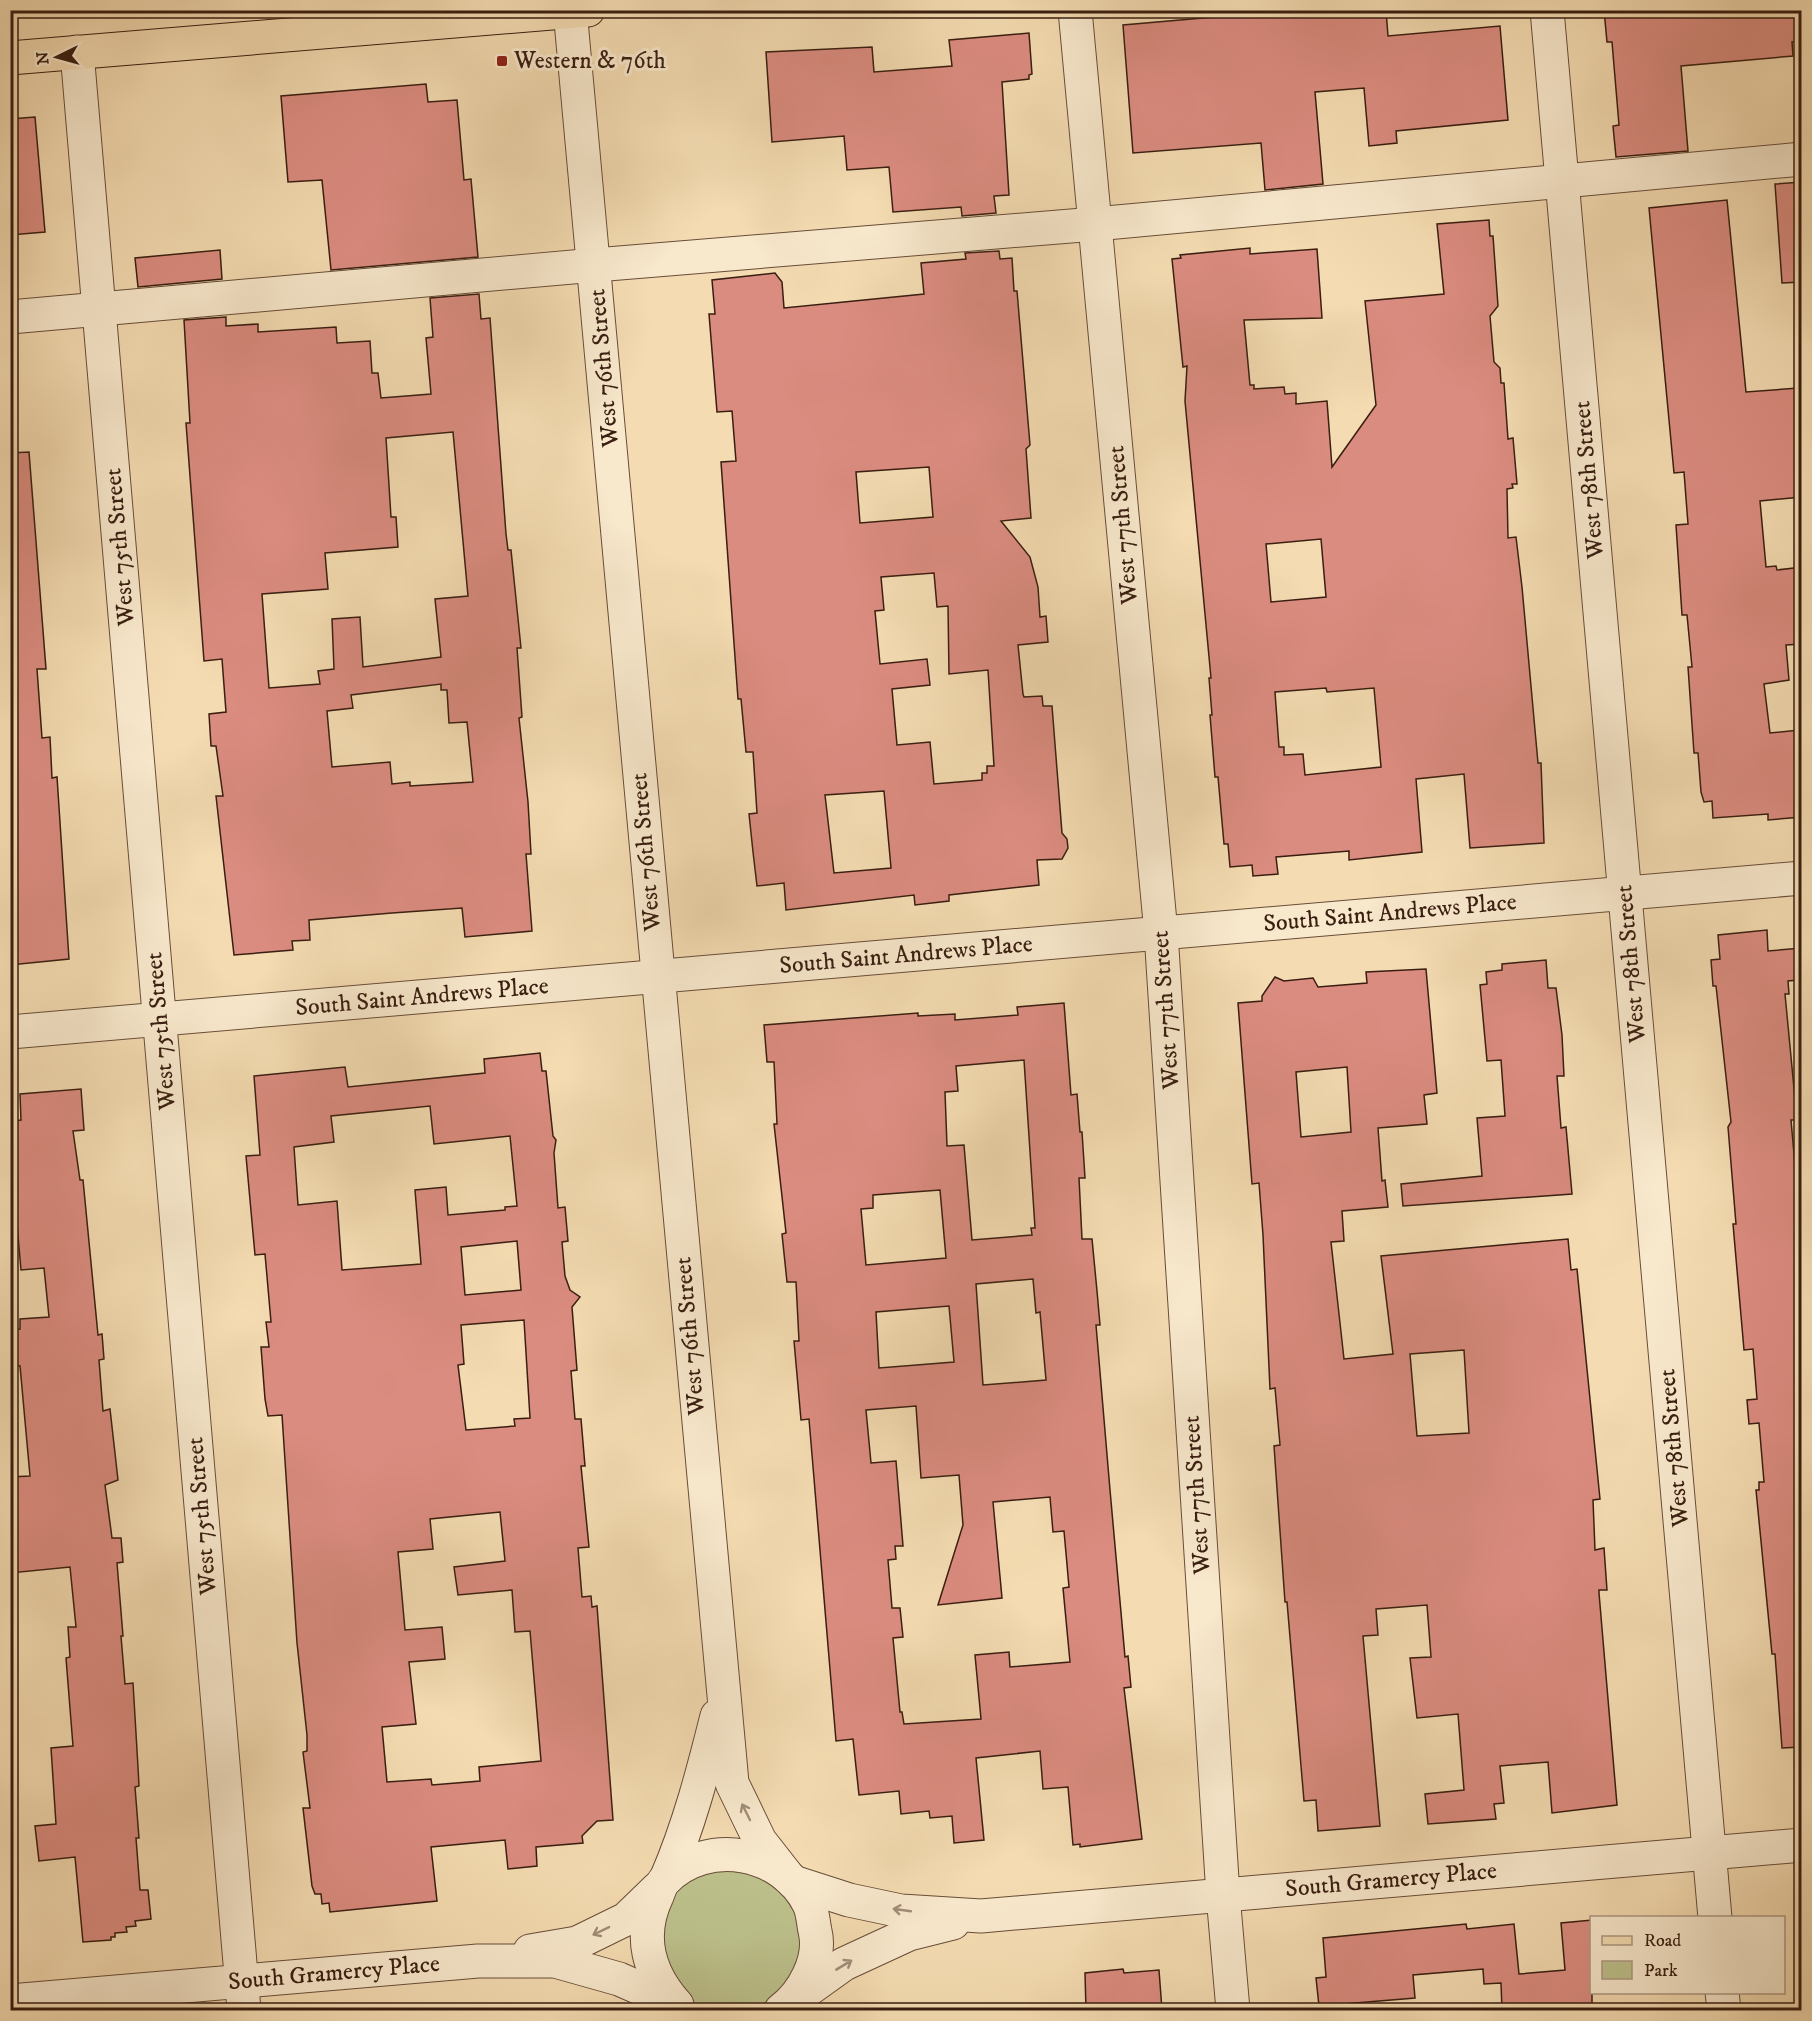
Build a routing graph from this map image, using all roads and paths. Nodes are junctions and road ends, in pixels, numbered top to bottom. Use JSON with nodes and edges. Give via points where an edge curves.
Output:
{"nodes":[{"id":1,"x":1075,"y":10,"type":"edge"},
{"id":2,"x":1547,"y":10,"type":"edge"},
{"id":3,"x":576,"y":11,"type":"edge"},
{"id":4,"x":77,"y":52,"type":"junction"},
{"id":5,"x":10,"y":58,"type":"edge"},
{"id":6,"x":1802,"y":159,"type":"edge"},
{"id":7,"x":1562,"y":180,"type":"junction"},
{"id":8,"x":1095,"y":224,"type":"junction"},
{"id":9,"x":595,"y":265,"type":"junction"},
{"id":10,"x":99,"y":309,"type":"junction"},
{"id":11,"x":10,"y":317,"type":"edge"},
{"id":12,"x":1802,"y":878,"type":"edge"},
{"id":13,"x":1625,"y":893,"type":"junction"},
{"id":14,"x":1161,"y":933,"type":"junction"},
{"id":15,"x":657,"y":976,"type":"junction"},
{"id":16,"x":160,"y":1019,"type":"junction"},
{"id":17,"x":10,"y":1032,"type":"edge"},
{"id":18,"x":723,"y":1694,"type":"junction"},
{"id":19,"x":1802,"y":1845,"type":"edge"},
{"id":20,"x":1710,"y":1853,"type":"junction"},
{"id":21,"x":791,"y":1880,"type":"junction"},
{"id":22,"x":665,"y":1881,"type":"junction"},
{"id":23,"x":1223,"y":1895,"type":"junction"},
{"id":24,"x":981,"y":1916,"type":"junction"},
{"id":25,"x":1715,"y":1916,"type":"edge"},
{"id":26,"x":478,"y":1961,"type":"junction"},
{"id":27,"x":1722,"y":1994,"type":"edge"},
{"id":28,"x":243,"y":1996,"type":"edge"},
{"id":29,"x":10,"y":2001,"type":"edge"},
{"id":30,"x":790,"y":2005,"type":"edge"},
{"id":31,"x":681,"y":2008,"type":"edge"},
{"id":32,"x":1233,"y":2010,"type":"edge"},
{"id":33,"x":1724,"y":2010,"type":"edge"}],
"edges":[{"from":1,"to":8,"type":"street","name":"West 77th Street"},
{"from":2,"to":7,"type":"street","name":"West 78th Street"},
{"from":3,"to":4,"type":"main road"},
{"from":3,"to":9,"type":"street","name":"West 76th Street"},
{"from":4,"to":5,"type":"main road"},
{"from":4,"to":10,"type":"street","name":"West 75th Street"},
{"from":6,"to":7,"type":"street"},
{"from":7,"to":8,"type":"street"},
{"from":7,"to":13,"type":"street","name":"West 78th Street"},
{"from":8,"to":9,"type":"street"},
{"from":8,"to":14,"type":"street","name":"West 77th Street"},
{"from":9,"to":10,"type":"street"},
{"from":9,"to":15,"type":"street","name":"West 76th Street"},
{"from":10,"to":11,"type":"street"},
{"from":10,"to":16,"type":"street","name":"West 75th Street"},
{"from":12,"to":13,"type":"street","name":"South Saint Andrews Place"},
{"from":13,"to":14,"type":"street","name":"South Saint Andrews Place"},
{"from":13,"to":20,"type":"street","name":"West 78th Street"},
{"from":14,"to":15,"type":"street","name":"South Saint Andrews Place"},
{"from":14,"to":23,"type":"street","name":"West 77th Street"},
{"from":15,"to":16,"type":"street","name":"South Saint Andrews Place"},
{"from":15,"to":18,"type":"street","name":"West 76th Street"},
{"from":16,"to":17,"type":"street","name":"South Saint Andrews Place"},
{"from":16,"to":28,"type":"street","name":"West 75th Street"},
{"from":21,"to":18,"type":"street","name":"West 76th Street","one_way":true,"via":[[760,1841],[732,1783]]},
{"from":18,"to":22,"type":"street","name":"West 76th Street","via":[[699,1790]]},
{"from":19,"to":20,"type":"street","name":"South Gramercy Place"},
{"from":20,"to":23,"type":"street","name":"South Gramercy Place"},
{"from":20,"to":25,"type":"street","name":"West 78th Street"},
{"from":21,"to":22,"type":"street","via":[[768,1862],[733,1853],[694,1860]]},
{"from":24,"to":21,"type":"street","name":"South Gramercy Place","one_way":true,"via":[[901,1911],[849,1900]]},
{"from":21,"to":30,"type":"street","name":"West 76th Street","via":[[809,1905],[817,1936],[810,1974]]},
{"from":22,"to":26,"type":"street","name":"South Gramercy Place","one_way":true,"via":[[626,1919],[577,1943]]},
{"from":22,"to":31,"type":"street","name":"West 76th Street","via":[[648,1914],[648,1953],[659,1983]]},
{"from":23,"to":24,"type":"street","name":"South Gramercy Place"},
{"from":23,"to":32,"type":"street","name":"West 77th Street"},
{"from":30,"to":24,"type":"street","name":"South Gramercy Place","one_way":true,"via":[[844,1964],[909,1934]]},
{"from":26,"to":28,"type":"street","name":"South Gramercy Place"},
{"from":26,"to":31,"type":"street","name":"South Gramercy Place","via":[[555,1961],[620,1979]]},
{"from":27,"to":33,"type":"street"},
{"from":28,"to":29,"type":"street","name":"South Gramercy Place"}]}
